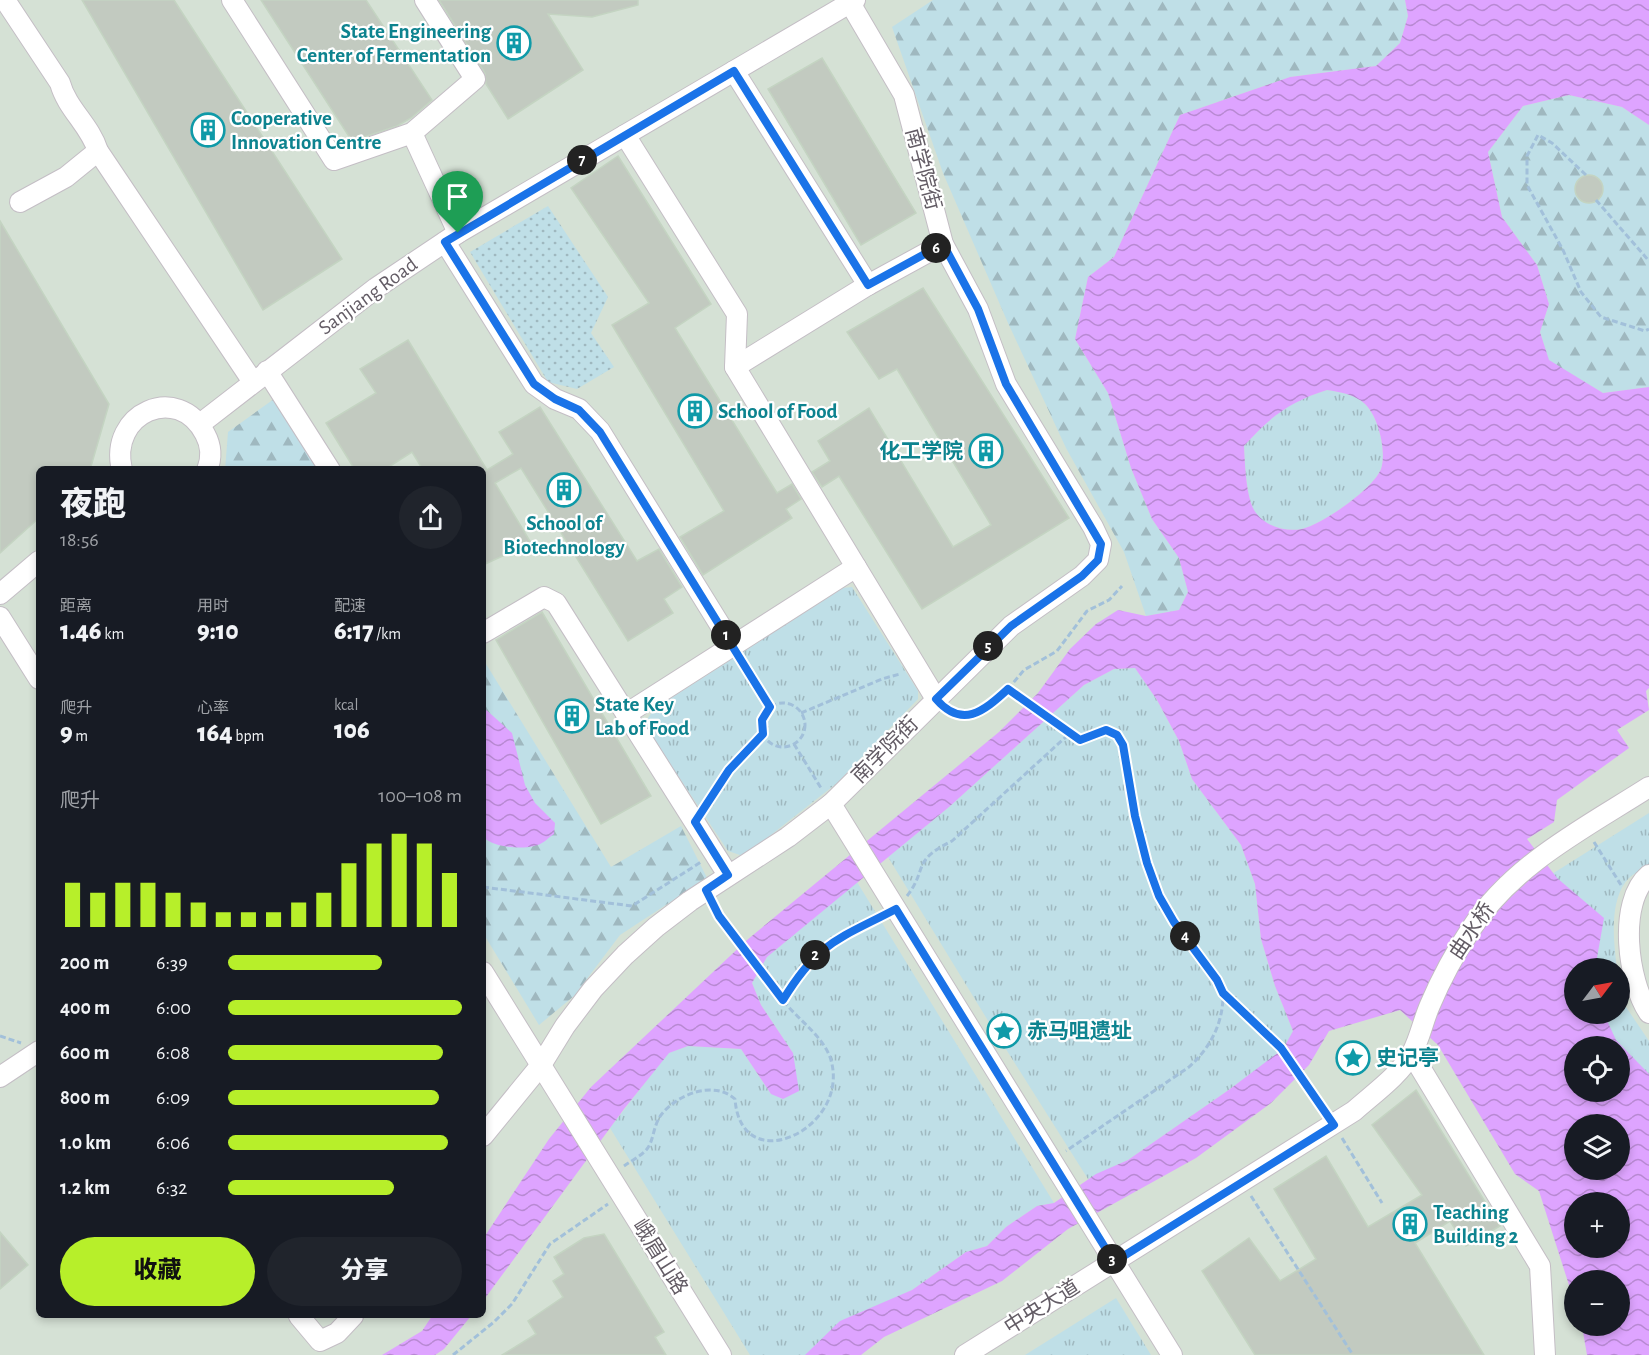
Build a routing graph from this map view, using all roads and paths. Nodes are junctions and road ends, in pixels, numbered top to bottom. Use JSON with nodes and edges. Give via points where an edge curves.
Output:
{"nodes":[{"id":1,"x":5,"y":0,"type":"edge"},
{"id":2,"x":232,"y":0,"type":"edge"},
{"id":3,"x":425,"y":0,"type":"edge"},
{"id":4,"x":853,"y":2,"type":"edge"},
{"id":5,"x":734,"y":71,"type":"junction"},
{"id":6,"x":412,"y":133,"type":"junction"},
{"id":7,"x":625,"y":135,"type":"junction"},
{"id":8,"x":98,"y":151,"type":"junction"},
{"id":9,"x":1586,"y":175,"type":"dead end"},
{"id":10,"x":1596,"y":200,"type":"dead end"},
{"id":11,"x":20,"y":202,"type":"dead end"},
{"id":12,"x":452,"y":237,"type":"junction"},
{"id":13,"x":943,"y":244,"type":"junction"},
{"id":14,"x":1649,"y":261,"type":"edge"},
{"id":15,"x":868,"y":285,"type":"junction"},
{"id":16,"x":1649,"y":329,"type":"edge"},
{"id":17,"x":735,"y":367,"type":"junction"},
{"id":18,"x":260,"y":377,"type":"junction"},
{"id":19,"x":200,"y":424,"type":"junction"},
{"id":20,"x":122,"y":466,"type":"edge"},
{"id":21,"x":209,"y":466,"type":"edge"},
{"id":22,"x":327,"y":466,"type":"edge"},
{"id":23,"x":36,"y":564,"type":"edge"},
{"id":24,"x":856,"y":567,"type":"junction"},
{"id":25,"x":1122,"y":586,"type":"dead end"},
{"id":26,"x":0,"y":594,"type":"edge"},
{"id":27,"x":0,"y":617,"type":"edge"},
{"id":28,"x":486,"y":631,"type":"edge"},
{"id":29,"x":733,"y":646,"type":"junction"},
{"id":30,"x":918,"y":669,"type":"junction"},
{"id":31,"x":36,"y":674,"type":"edge"},
{"id":32,"x":1008,"y":689,"type":"junction"},
{"id":33,"x":936,"y":699,"type":"junction"},
{"id":34,"x":770,"y":707,"type":"junction"},
{"id":35,"x":801,"y":713,"type":"junction"},
{"id":36,"x":626,"y":714,"type":"junction"},
{"id":37,"x":763,"y":734,"type":"junction"},
{"id":38,"x":1069,"y":734,"type":"junction"},
{"id":39,"x":794,"y":744,"type":"junction"},
{"id":40,"x":1649,"y":787,"type":"edge"},
{"id":41,"x":831,"y":804,"type":"junction"},
{"id":42,"x":695,"y":822,"type":"junction"},
{"id":43,"x":1577,"y":832,"type":"junction"},
{"id":44,"x":714,"y":854,"type":"junction"},
{"id":45,"x":728,"y":875,"type":"junction"},
{"id":46,"x":1649,"y":875,"type":"edge"},
{"id":47,"x":486,"y":887,"type":"edge"},
{"id":48,"x":706,"y":890,"type":"junction"},
{"id":49,"x":1633,"y":906,"type":"junction"},
{"id":50,"x":896,"y":909,"type":"junction"},
{"id":51,"x":486,"y":977,"type":"edge"},
{"id":52,"x":1223,"y":993,"type":"junction"},
{"id":53,"x":783,"y":1000,"type":"junction"},
{"id":54,"x":1649,"y":1013,"type":"edge"},
{"id":55,"x":36,"y":1053,"type":"edge"},
{"id":56,"x":1412,"y":1054,"type":"junction"},
{"id":57,"x":541,"y":1065,"type":"junction"},
{"id":58,"x":0,"y":1077,"type":"edge"},
{"id":59,"x":1334,"y":1125,"type":"junction"},
{"id":60,"x":486,"y":1132,"type":"edge"},
{"id":61,"x":1052,"y":1161,"type":"junction"},
{"id":62,"x":605,"y":1166,"type":"junction"},
{"id":63,"x":1242,"y":1181,"type":"junction"},
{"id":64,"x":622,"y":1195,"type":"junction"},
{"id":65,"x":1382,"y":1203,"type":"dead end"},
{"id":66,"x":1114,"y":1262,"type":"junction"},
{"id":67,"x":301,"y":1318,"type":"edge"},
{"id":68,"x":351,"y":1318,"type":"edge"},
{"id":69,"x":453,"y":1355,"type":"edge"},
{"id":70,"x":721,"y":1355,"type":"edge"},
{"id":71,"x":965,"y":1355,"type":"edge"},
{"id":72,"x":1172,"y":1355,"type":"edge"},
{"id":73,"x":1353,"y":1355,"type":"edge"},
{"id":74,"x":1545,"y":1355,"type":"edge"}],
"edges":[{"from":1,"to":8,"type":"street","via":[[60,82],[63,96],[94,137]]},
{"from":2,"to":6,"type":"street","via":[[334,160]]},
{"from":3,"to":6,"type":"street","via":[[475,79]]},
{"from":4,"to":5,"type":"street","name":"Sanjiang Road"},
{"from":4,"to":13,"type":"street","name":"南学院街","via":[[904,95]]},
{"from":5,"to":7,"type":"street","name":"Sanjiang Road"},
{"from":5,"to":15,"type":"street"},
{"from":6,"to":12,"type":"street"},
{"from":7,"to":12,"type":"street","name":"Sanjiang Road"},
{"from":7,"to":17,"type":"street","via":[[737,314]]},
{"from":8,"to":11,"type":"street","via":[[66,177]]},
{"from":8,"to":18,"type":"street"},
{"from":9,"to":16,"type":"path","via":[[1538,135],[1527,156],[1527,185],[1581,292],[1600,317]]},
{"from":10,"to":14,"type":"path"},
{"from":12,"to":18,"type":"street","name":"Sanjiang Road","via":[[376,288]]},
{"from":12,"to":29,"type":"street","via":[[534,384],[579,410],[600,432]]},
{"from":13,"to":15,"type":"street"},
{"from":13,"to":33,"type":"street","name":"南学院街","via":[[978,309],[1006,384],[1101,544],[1098,560],[1082,576],[1011,626]]},
{"from":15,"to":17,"type":"street"},
{"from":17,"to":24,"type":"street"},
{"from":18,"to":19,"type":"street","name":"Sanjiang Road"},
{"from":18,"to":22,"type":"street"},
{"from":19,"to":20,"type":"street","via":[[176,409],[147,411],[125,430],[120,443]]},
{"from":19,"to":21,"type":"street","via":[[209,442]]},
{"from":23,"to":26,"type":"street"},
{"from":24,"to":29,"type":"street"},
{"from":24,"to":30,"type":"street"},
{"from":25,"to":32,"type":"path","via":[[1109,600],[1087,611],[1057,651],[1024,670]]},
{"from":27,"to":31,"type":"street"},
{"from":28,"to":36,"type":"street","via":[[544,597],[556,603]]},
{"from":29,"to":34,"type":"path"},
{"from":29,"to":36,"type":"street"},
{"from":30,"to":33,"type":"street"},
{"from":30,"to":35,"type":"path","via":[[882,679]]},
{"from":32,"to":33,"type":"path","via":[[986,710],[959,716],[947,712]]},
{"from":32,"to":38,"type":"path"},
{"from":33,"to":41,"type":"street","name":"南学院街"},
{"from":34,"to":35,"type":"path","via":[[784,703]]},
{"from":34,"to":37,"type":"path","via":[[762,720]]},
{"from":35,"to":39,"type":"path","via":[[805,727]]},
{"from":36,"to":42,"type":"street"},
{"from":37,"to":39,"type":"path","via":[[776,746]]},
{"from":37,"to":42,"type":"path","via":[[729,770]]},
{"from":38,"to":50,"type":"path","via":[[952,841],[933,850],[921,863],[910,893]]},
{"from":38,"to":52,"type":"path","via":[[1080,740],[1106,730],[1117,735],[1123,745],[1135,816],[1159,896]]},
{"from":39,"to":41,"type":"path"},
{"from":40,"to":43,"type":"street"},
{"from":41,"to":45,"type":"street","name":"南学院街"},
{"from":41,"to":50,"type":"street"},
{"from":42,"to":44,"type":"street"},
{"from":43,"to":49,"type":"path"},
{"from":43,"to":56,"type":"street","name":"曲水桥","via":[[1536,860],[1501,891],[1472,927],[1430,1005]]},
{"from":44,"to":45,"type":"street"},
{"from":44,"to":47,"type":"path","via":[[632,906]]},
{"from":45,"to":48,"type":"street","name":"南学院街"},
{"from":46,"to":49,"type":"street"},
{"from":48,"to":53,"type":"path","via":[[734,937]]},
{"from":48,"to":57,"type":"street","name":"南学院街","via":[[656,927],[593,989]]},
{"from":49,"to":54,"type":"street","via":[[1630,957]]},
{"from":50,"to":53,"type":"path","via":[[821,949]]},
{"from":50,"to":61,"type":"street"},
{"from":51,"to":57,"type":"street","name":"峨眉山路"},
{"from":52,"to":59,"type":"path","via":[[1281,1048]]},
{"from":52,"to":61,"type":"path","via":[[1214,1039],[1203,1054]]},
{"from":53,"to":62,"type":"path","via":[[829,1055],[834,1088],[828,1104],[803,1131],[770,1143],[755,1138],[743,1125],[736,1113],[735,1100],[728,1093],[692,1093],[677,1099],[661,1115],[645,1152]]},
{"from":55,"to":58,"type":"street"},
{"from":56,"to":59,"type":"street","name":"中央大道","via":[[1388,1081]]},
{"from":56,"to":74,"type":"street","via":[[1540,1266]]},
{"from":57,"to":60,"type":"street","name":"南学院街"},
{"from":57,"to":62,"type":"street","name":"峨眉山路"},
{"from":59,"to":63,"type":"street","name":"中央大道"},
{"from":59,"to":65,"type":"path"},
{"from":61,"to":66,"type":"street"},
{"from":62,"to":64,"type":"street","name":"峨眉山路"},
{"from":63,"to":66,"type":"street","name":"中央大道"},
{"from":63,"to":73,"type":"path"},
{"from":64,"to":69,"type":"path","via":[[550,1244],[512,1304]]},
{"from":64,"to":70,"type":"street","name":"峨眉山路"},
{"from":66,"to":71,"type":"street","name":"中央大道"},
{"from":66,"to":72,"type":"street"},
{"from":67,"to":68,"type":"street","via":[[320,1341],[337,1333]]}]}
